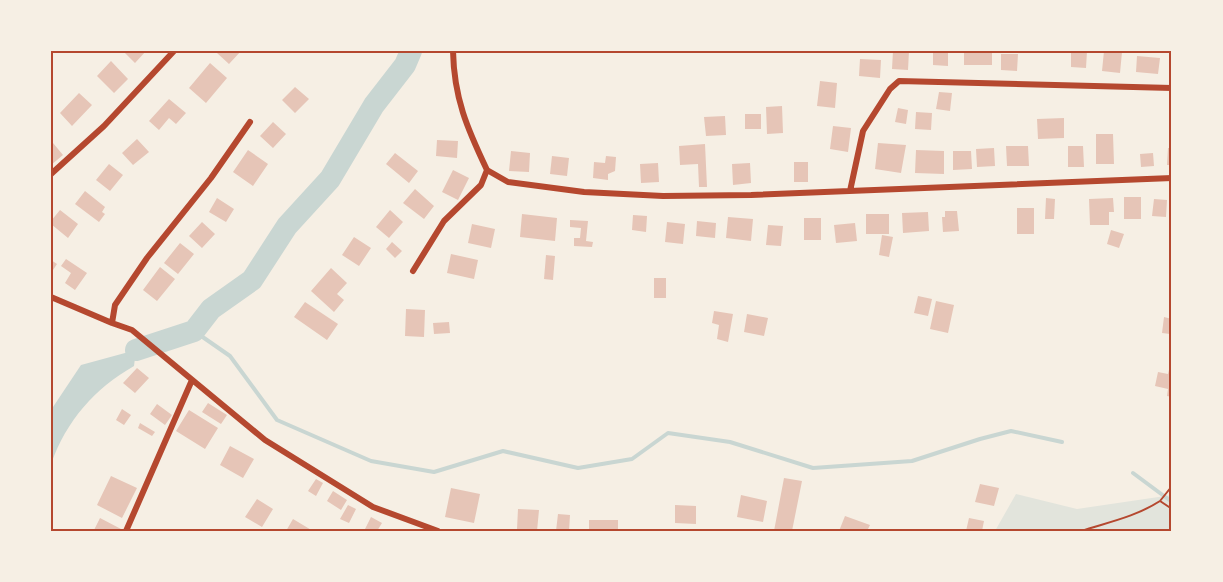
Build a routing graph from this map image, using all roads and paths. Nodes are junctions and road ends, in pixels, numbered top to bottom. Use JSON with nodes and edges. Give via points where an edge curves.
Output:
{"nodes":[{"id":1,"x":174,"y":51,"type":"edge"},
{"id":2,"x":453,"y":51,"type":"edge"},
{"id":3,"x":1172,"y":88,"type":"edge"},
{"id":4,"x":250,"y":122,"type":"dead end"},
{"id":5,"x":487,"y":170,"type":"junction"},
{"id":6,"x":51,"y":174,"type":"edge"},
{"id":7,"x":1172,"y":178,"type":"edge"},
{"id":8,"x":850,"y":191,"type":"junction"},
{"id":9,"x":413,"y":272,"type":"dead end"},
{"id":10,"x":51,"y":297,"type":"edge"},
{"id":11,"x":112,"y":323,"type":"junction"},
{"id":12,"x":192,"y":380,"type":"junction"},
{"id":13,"x":1172,"y":486,"type":"edge"},
{"id":14,"x":1162,"y":498,"type":"junction"},
{"id":15,"x":1172,"y":509,"type":"edge"},
{"id":16,"x":126,"y":531,"type":"edge"},
{"id":17,"x":438,"y":531,"type":"edge"},
{"id":18,"x":1081,"y":531,"type":"edge"}],
"edges":[{"from":1,"to":6,"type":"street","via":[[104,126]]},
{"from":2,"to":5,"type":"street","via":[[458,101]]},
{"from":3,"to":8,"type":"street","via":[[899,81],[863,131]]},
{"from":4,"to":11,"type":"street","via":[[147,258],[115,305]]},
{"from":5,"to":8,"type":"street","via":[[508,182],[584,192],[663,196]]},
{"from":5,"to":9,"type":"street","via":[[481,185],[444,221]]},
{"from":7,"to":8,"type":"street"},
{"from":10,"to":11,"type":"street"},
{"from":11,"to":12,"type":"street","via":[[132,330]]},
{"from":12,"to":16,"type":"street"},
{"from":12,"to":17,"type":"street","via":[[265,440],[341,488],[373,507]]},
{"from":13,"to":14,"type":"path"},
{"from":14,"to":15,"type":"path"},
{"from":14,"to":18,"type":"path","via":[[1145,510]]}]}
